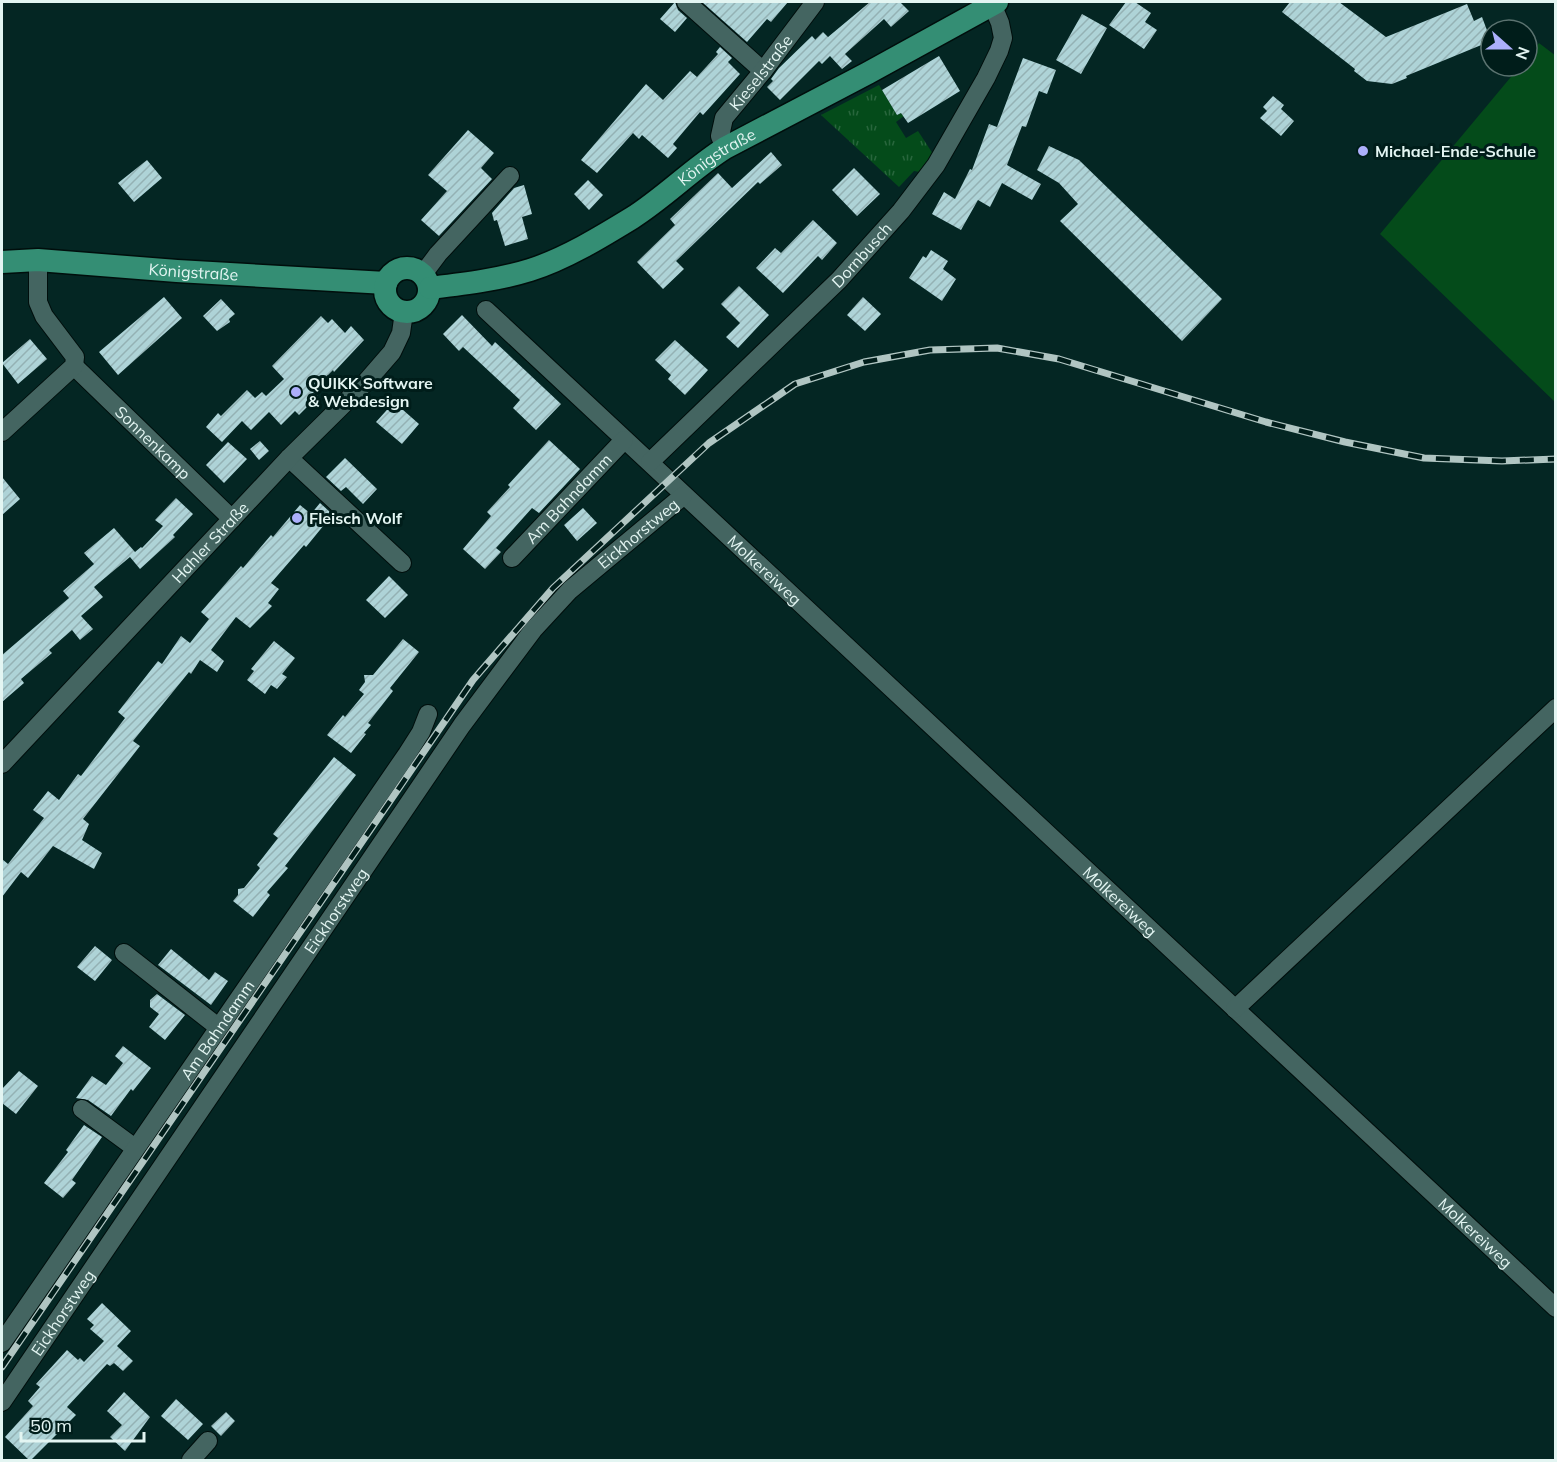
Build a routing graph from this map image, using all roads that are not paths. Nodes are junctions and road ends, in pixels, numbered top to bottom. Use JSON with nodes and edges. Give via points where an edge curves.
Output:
{"nodes":[{"id":1,"x":686,"y":2,"type":"edge"},
{"id":2,"x":815,"y":2,"type":"edge"},
{"id":3,"x":995,"y":3,"type":"edge"},
{"id":4,"x":763,"y":71,"type":"junction"},
{"id":5,"x":725,"y":148,"type":"junction"},
{"id":6,"x":510,"y":176,"type":"dead end"},
{"id":7,"x":38,"y":260,"type":"junction"},
{"id":8,"x":2,"y":262,"type":"edge"},
{"id":9,"x":427,"y":281,"type":"junction"},
{"id":10,"x":386,"y":283,"type":"junction"},
{"id":11,"x":486,"y":310,"type":"dead end"},
{"id":12,"x":404,"y":312,"type":"junction"},
{"id":13,"x":74,"y":366,"type":"junction"},
{"id":14,"x":2,"y":432,"type":"edge"},
{"id":15,"x":624,"y":440,"type":"junction"},
{"id":16,"x":289,"y":458,"type":"junction"},
{"id":17,"x":650,"y":462,"type":"junction"},
{"id":18,"x":683,"y":496,"type":"junction"},
{"id":19,"x":232,"y":519,"type":"junction"},
{"id":20,"x":512,"y":558,"type":"dead end"},
{"id":21,"x":402,"y":563,"type":"dead end"},
{"id":22,"x":1556,"y":708,"type":"edge"},
{"id":23,"x":428,"y":714,"type":"dead end"},
{"id":24,"x":2,"y":764,"type":"edge"},
{"id":25,"x":124,"y":953,"type":"dead end"},
{"id":26,"x":1235,"y":1009,"type":"junction"},
{"id":27,"x":218,"y":1027,"type":"junction"},
{"id":28,"x":82,"y":1109,"type":"dead end"},
{"id":29,"x":135,"y":1148,"type":"junction"},
{"id":30,"x":1556,"y":1308,"type":"edge"},
{"id":31,"x":2,"y":1343,"type":"edge"},
{"id":32,"x":2,"y":1401,"type":"edge"},
{"id":33,"x":208,"y":1441,"type":"dead end"},
{"id":34,"x":191,"y":1461,"type":"edge"}],
"edges":[{"from":1,"to":4,"type":"street"},
{"from":2,"to":4,"type":"street","name":"Kieselstraße"},
{"from":3,"to":5,"type":"main road","name":"Königstraße"},
{"from":3,"to":17,"type":"street","name":"Dornbusch","via":[[1003,38],[999,51],[936,165],[839,280]]},
{"from":4,"to":5,"type":"street","name":"Kieselstraße","via":[[724,118],[720,136]]},
{"from":5,"to":9,"type":"main road","name":"Königstraße","via":[[634,217],[531,270],[482,280]]},
{"from":6,"to":9,"type":"street","via":[[438,254]]},
{"from":7,"to":8,"type":"main road","name":"Königstraße"},
{"from":7,"to":10,"type":"main road","name":"Königstraße"},
{"from":7,"to":13,"type":"street","name":"Sonnenkamp","via":[[38,302],[75,357]]},
{"from":9,"to":10,"type":"main road","via":[[410,267],[395,271]]},
{"from":9,"to":12,"type":"main road","via":[[429,296],[420,309]]},
{"from":10,"to":12,"type":"main road","via":[[390,305]]},
{"from":11,"to":15,"type":"street"},
{"from":12,"to":16,"type":"street","name":"Hahler Straße","via":[[401,333],[392,352]]},
{"from":13,"to":14,"type":"street"},
{"from":13,"to":19,"type":"street","name":"Sonnenkamp"},
{"from":15,"to":17,"type":"street"},
{"from":15,"to":20,"type":"street","name":"Am Bahndamm"},
{"from":16,"to":19,"type":"street","name":"Hahler Straße"},
{"from":16,"to":21,"type":"street"},
{"from":17,"to":18,"type":"street","name":"Eickhorstweg"},
{"from":18,"to":26,"type":"street","name":"Molkereiweg"},
{"from":18,"to":32,"type":"street","name":"Eickhorstweg","via":[[570,590],[533,630],[462,725]]},
{"from":19,"to":24,"type":"street","name":"Hahler Straße"},
{"from":22,"to":26,"type":"street"},
{"from":23,"to":27,"type":"street","name":"Am Bahndamm","via":[[421,732]]},
{"from":25,"to":27,"type":"street"},
{"from":26,"to":30,"type":"street","name":"Molkereiweg"},
{"from":27,"to":29,"type":"street","name":"Am Bahndamm"},
{"from":28,"to":29,"type":"street"},
{"from":29,"to":31,"type":"street","name":"Am Bahndamm"},
{"from":33,"to":34,"type":"street"}]}
